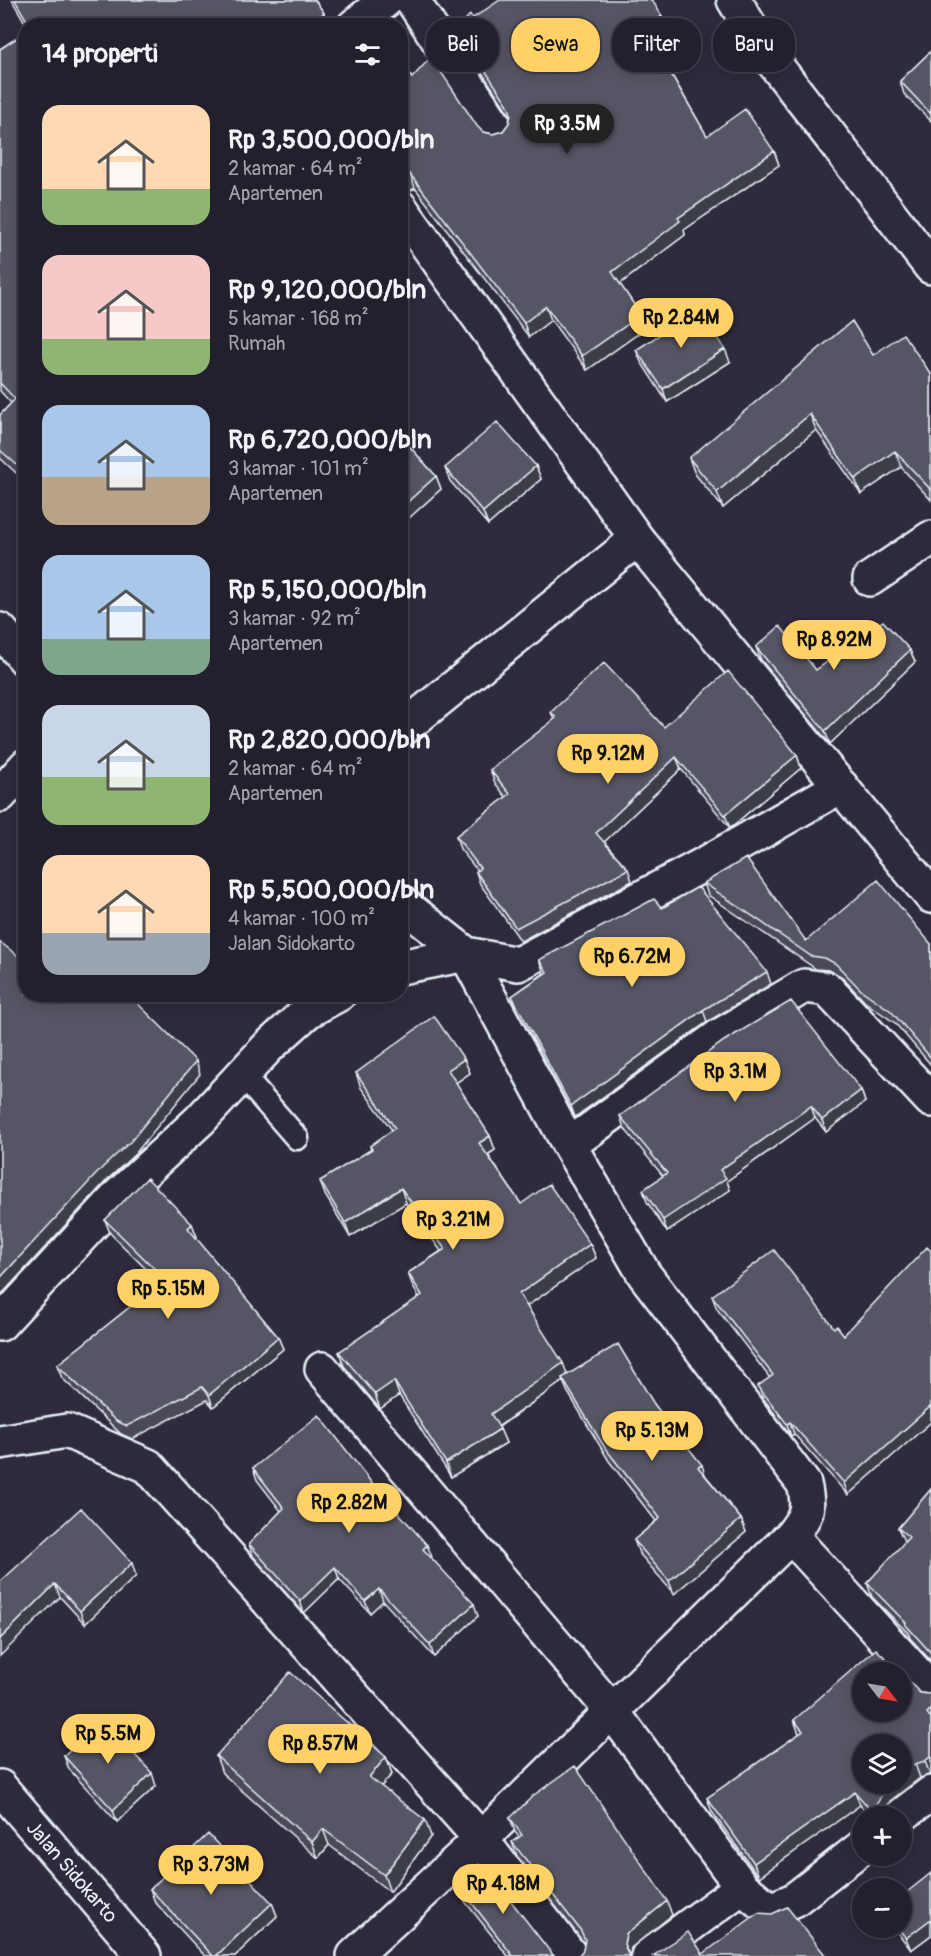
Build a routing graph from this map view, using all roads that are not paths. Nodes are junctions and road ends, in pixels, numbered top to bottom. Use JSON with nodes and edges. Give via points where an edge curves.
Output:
{"nodes":[{"id":1,"x":386,"y":0,"type":"edge"},
{"id":2,"x":412,"y":0,"type":"edge"},
{"id":3,"x":734,"y":0,"type":"edge"},
{"id":4,"x":364,"y":18,"type":"edge"},
{"id":5,"x":497,"y":129,"type":"dead end"},
{"id":6,"x":408,"y":218,"type":"edge"},
{"id":7,"x":929,"y":261,"type":"edge"},
{"id":8,"x":931,"y":538,"type":"edge"},
{"id":9,"x":637,"y":539,"type":"junction"},
{"id":10,"x":870,"y":579,"type":"dead end"},
{"id":11,"x":0,"y":630,"type":"edge"},
{"id":12,"x":18,"y":651,"type":"edge"},
{"id":13,"x":408,"y":724,"type":"edge"},
{"id":14,"x":18,"y":775,"type":"edge"},
{"id":15,"x":841,"y":786,"type":"junction"},
{"id":16,"x":0,"y":795,"type":"edge"},
{"id":17,"x":931,"y":896,"type":"edge"},
{"id":18,"x":408,"y":908,"type":"edge"},
{"id":19,"x":466,"y":954,"type":"junction"},
{"id":20,"x":408,"y":965,"type":"edge"},
{"id":21,"x":324,"y":1002,"type":"edge"},
{"id":22,"x":242,"y":1075,"type":"junction"},
{"id":23,"x":931,"y":1100,"type":"edge"},
{"id":24,"x":297,"y":1138,"type":"dead end"},
{"id":25,"x":569,"y":1145,"type":"junction"},
{"id":26,"x":0,"y":1324,"type":"edge"},
{"id":27,"x":322,"y":1369,"type":"dead end"},
{"id":28,"x":0,"y":1442,"type":"edge"},
{"id":29,"x":791,"y":1536,"type":"junction"},
{"id":30,"x":931,"y":1689,"type":"edge"},
{"id":31,"x":612,"y":1711,"type":"junction"},
{"id":32,"x":0,"y":1787,"type":"edge"},
{"id":33,"x":931,"y":1793,"type":"edge"},
{"id":34,"x":912,"y":1808,"type":"edge"},
{"id":35,"x":481,"y":1839,"type":"junction"},
{"id":36,"x":852,"y":1854,"type":"edge"},
{"id":37,"x":742,"y":1887,"type":"junction"},
{"id":38,"x":144,"y":1956,"type":"edge"},
{"id":39,"x":354,"y":1956,"type":"edge"},
{"id":40,"x":571,"y":1956,"type":"edge"},
{"id":41,"x":648,"y":1956,"type":"edge"}],
"edges":[{"from":1,"to":4,"type":"street"},
{"from":2,"to":5,"type":"street"},
{"from":3,"to":7,"type":"street","via":[[764,50]]},
{"from":6,"to":9,"type":"street"},
{"from":8,"to":10,"type":"street"},
{"from":9,"to":13,"type":"street"},
{"from":9,"to":15,"type":"street"},
{"from":11,"to":12,"type":"street"},
{"from":14,"to":16,"type":"street"},
{"from":15,"to":17,"type":"street"},
{"from":15,"to":19,"type":"street","via":[[518,964]]},
{"from":18,"to":19,"type":"street"},
{"from":19,"to":20,"type":"street"},
{"from":19,"to":25,"type":"street"},
{"from":21,"to":22,"type":"street","via":[[308,1011]]},
{"from":22,"to":24,"type":"lane"},
{"from":22,"to":26,"type":"street","via":[[121,1193]]},
{"from":23,"to":25,"type":"street","via":[[827,989],[804,986],[718,1037]]},
{"from":25,"to":29,"type":"street","via":[[644,1274],[804,1484],[808,1500],[806,1518]]},
{"from":27,"to":31,"type":"street"},
{"from":28,"to":35,"type":"street","via":[[67,1431],[148,1466]]},
{"from":29,"to":30,"type":"street"},
{"from":29,"to":31,"type":"street"},
{"from":31,"to":35,"type":"street"},
{"from":31,"to":37,"type":"street"},
{"from":32,"to":38,"type":"street","name":"Jalan Sidokarto"},
{"from":33,"to":34,"type":"street"},
{"from":35,"to":39,"type":"street"},
{"from":35,"to":40,"type":"street"},
{"from":36,"to":37,"type":"street","via":[[794,1900],[770,1910]]},
{"from":37,"to":41,"type":"street"}]}
